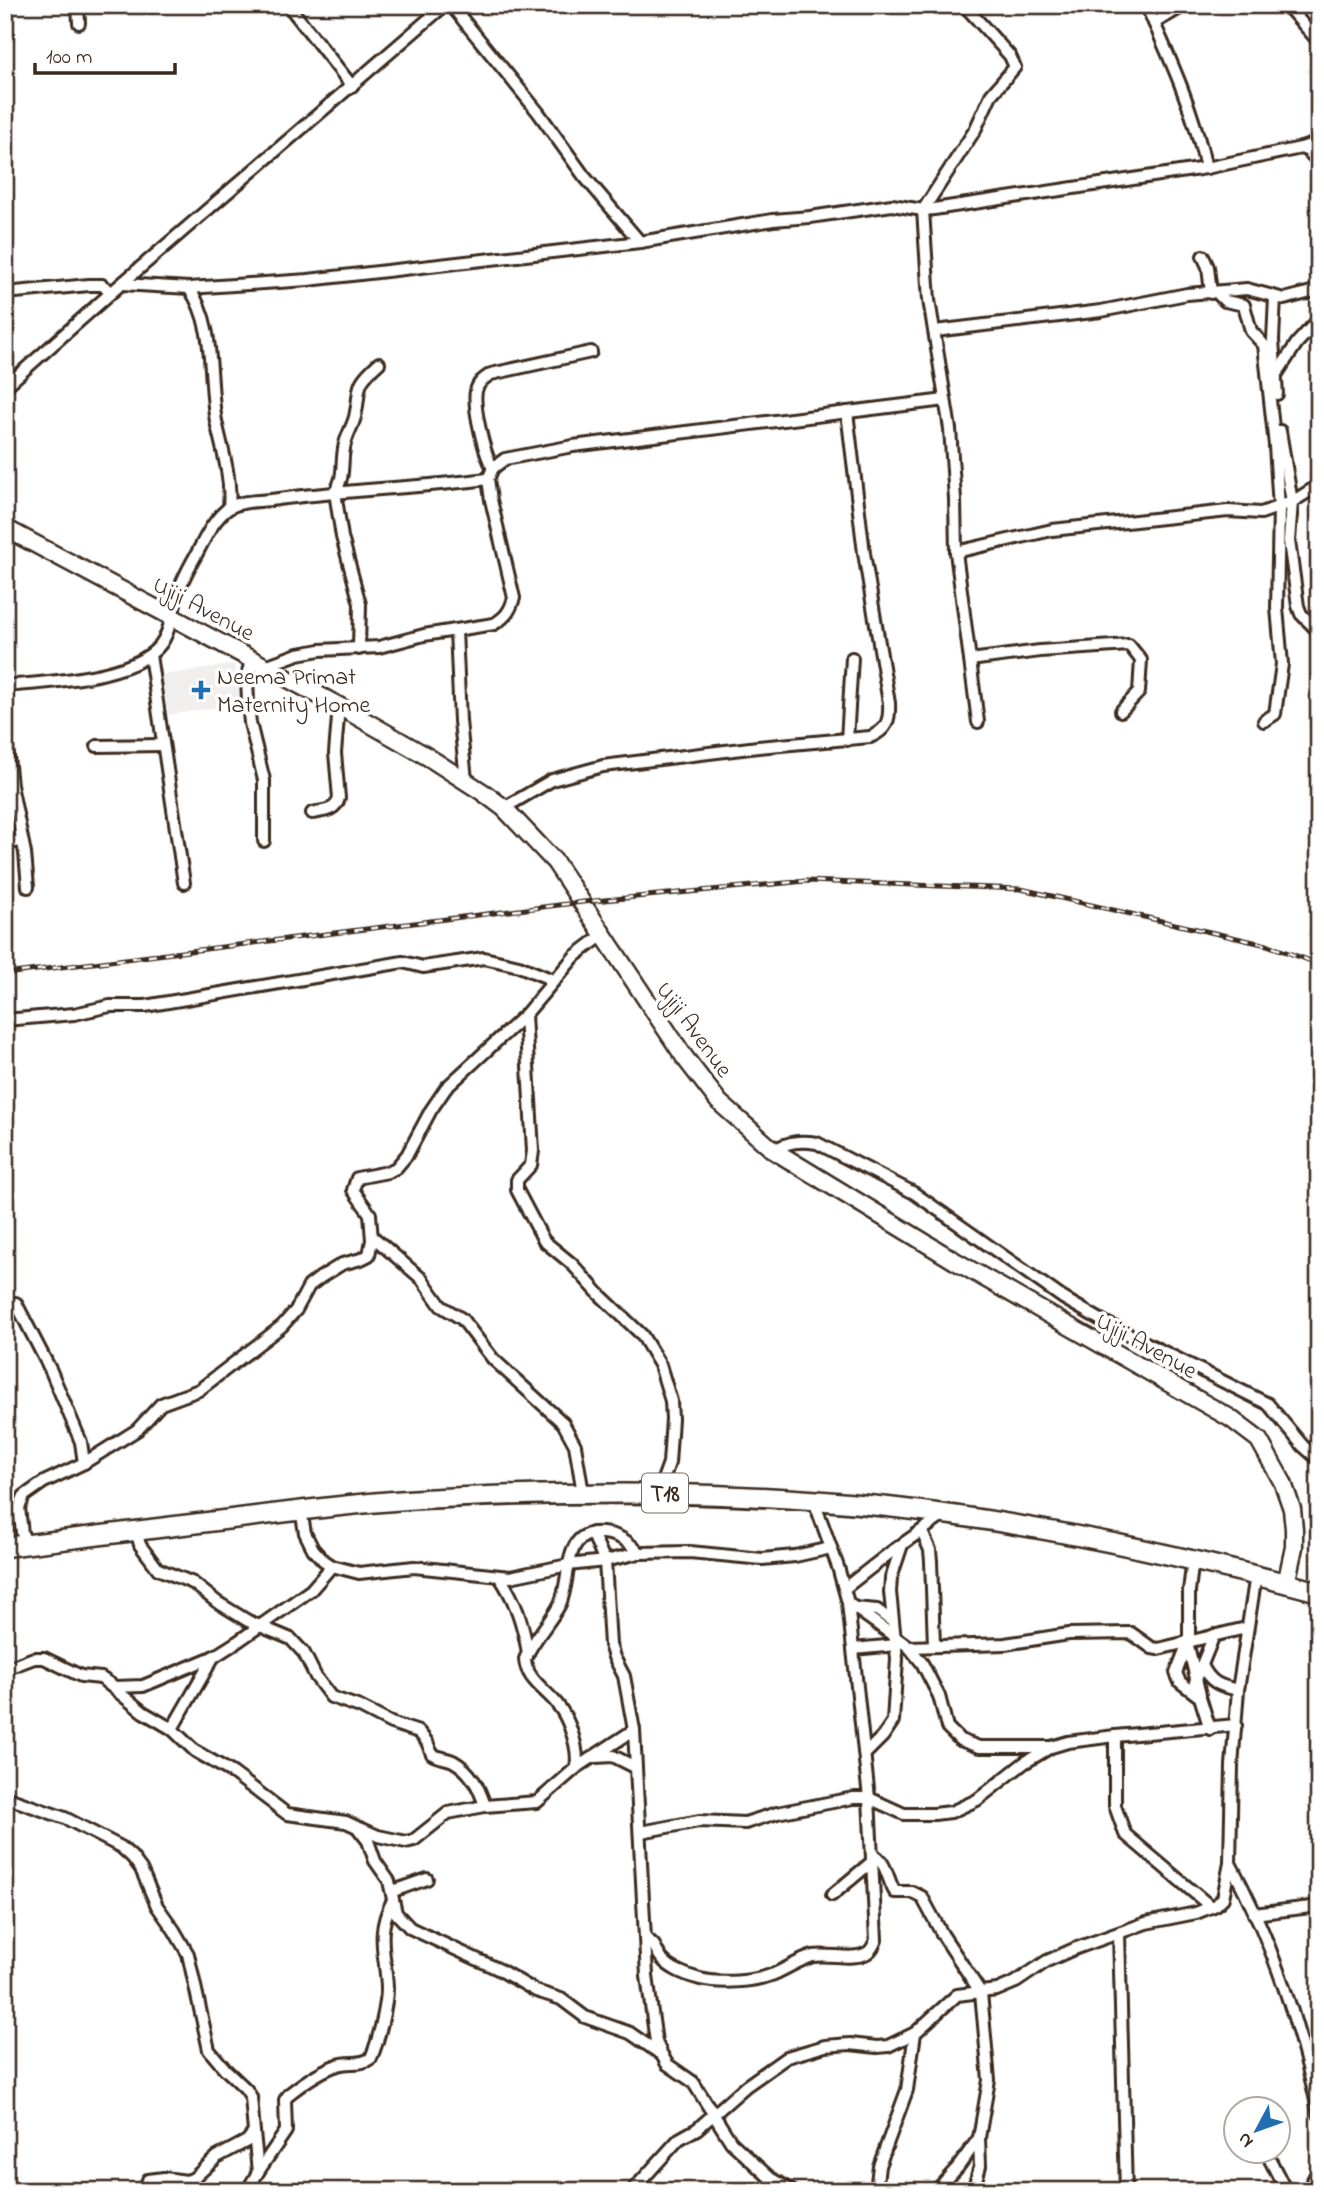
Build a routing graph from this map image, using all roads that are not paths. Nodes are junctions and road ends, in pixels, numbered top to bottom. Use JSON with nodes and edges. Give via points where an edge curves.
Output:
{"nodes":[{"id":1,"x":78,"y":5,"type":"edge"},
{"id":2,"x":288,"y":5,"type":"edge"},
{"id":3,"x":445,"y":5,"type":"edge"},
{"id":4,"x":451,"y":5,"type":"edge"},
{"id":5,"x":964,"y":5,"type":"edge"},
{"id":6,"x":1146,"y":5,"type":"edge"},
{"id":7,"x":1185,"y":5,"type":"edge"},
{"id":8,"x":1286,"y":5,"type":"edge"},
{"id":9,"x":79,"y":23,"type":"dead end"},
{"id":10,"x":1154,"y":23,"type":"junction"},
{"id":11,"x":1319,"y":42,"type":"edge"},
{"id":12,"x":352,"y":86,"type":"junction"},
{"id":13,"x":1319,"y":142,"type":"edge"},
{"id":14,"x":1301,"y":148,"type":"junction"},
{"id":15,"x":1319,"y":162,"type":"edge"},
{"id":16,"x":1206,"y":168,"type":"junction"},
{"id":17,"x":923,"y":210,"type":"junction"},
{"id":18,"x":640,"y":242,"type":"junction"},
{"id":19,"x":1203,"y":256,"type":"dead end"},
{"id":20,"x":122,"y":284,"type":"junction"},
{"id":21,"x":189,"y":288,"type":"junction"},
{"id":22,"x":1319,"y":290,"type":"edge"},
{"id":23,"x":112,"y":292,"type":"junction"},
{"id":24,"x":5,"y":293,"type":"edge"},
{"id":25,"x":1214,"y":293,"type":"junction"},
{"id":26,"x":1275,"y":297,"type":"junction"},
{"id":27,"x":1319,"y":319,"type":"edge"},
{"id":28,"x":935,"y":331,"type":"junction"},
{"id":29,"x":591,"y":352,"type":"dead end"},
{"id":30,"x":379,"y":363,"type":"dead end"},
{"id":31,"x":1275,"y":376,"type":"junction"},
{"id":32,"x":5,"y":387,"type":"edge"},
{"id":33,"x":945,"y":400,"type":"junction"},
{"id":34,"x":847,"y":412,"type":"junction"},
{"id":35,"x":491,"y":474,"type":"junction"},
{"id":36,"x":1319,"y":485,"type":"edge"},
{"id":37,"x":334,"y":492,"type":"junction"},
{"id":38,"x":1292,"y":502,"type":"junction"},
{"id":39,"x":229,"y":508,"type":"junction"},
{"id":40,"x":1279,"y":508,"type":"junction"},
{"id":41,"x":5,"y":528,"type":"edge"},
{"id":42,"x":956,"y":552,"type":"junction"},
{"id":43,"x":173,"y":618,"type":"junction"},
{"id":44,"x":456,"y":630,"type":"junction"},
{"id":45,"x":1319,"y":632,"type":"edge"},
{"id":46,"x":359,"y":649,"type":"junction"},
{"id":47,"x":150,"y":655,"type":"junction"},
{"id":48,"x":852,"y":658,"type":"dead end"},
{"id":49,"x":970,"y":660,"type":"junction"},
{"id":50,"x":258,"y":662,"type":"junction"},
{"id":51,"x":5,"y":686,"type":"edge"},
{"id":52,"x":339,"y":706,"type":"junction"},
{"id":53,"x":1121,"y":711,"type":"dead end"},
{"id":54,"x":1264,"y":721,"type":"dead end"},
{"id":55,"x":978,"y":722,"type":"dead end"},
{"id":56,"x":5,"y":728,"type":"edge"},
{"id":57,"x":847,"y":740,"type":"junction"},
{"id":58,"x":163,"y":745,"type":"junction"},
{"id":59,"x":97,"y":746,"type":"dead end"},
{"id":60,"x":466,"y":780,"type":"junction"},
{"id":61,"x":505,"y":808,"type":"junction"},
{"id":62,"x":312,"y":813,"type":"dead end"},
{"id":63,"x":22,"y":841,"type":"junction"},
{"id":64,"x":264,"y":841,"type":"dead end"},
{"id":65,"x":5,"y":843,"type":"edge"},
{"id":66,"x":184,"y":883,"type":"dead end"},
{"id":67,"x":28,"y":887,"type":"dead end"},
{"id":68,"x":604,"y":934,"type":"junction"},
{"id":69,"x":553,"y":980,"type":"junction"},
{"id":70,"x":525,"y":1015,"type":"junction"},
{"id":71,"x":5,"y":1020,"type":"edge"},
{"id":72,"x":773,"y":1150,"type":"junction"},
{"id":73,"x":372,"y":1236,"type":"junction"},
{"id":74,"x":16,"y":1303,"type":"dead end"},
{"id":75,"x":1319,"y":1460,"type":"edge"},
{"id":76,"x":84,"y":1463,"type":"junction"},
{"id":77,"x":583,"y":1493,"type":"junction"},
{"id":78,"x":659,"y":1493,"type":"junction"},
{"id":79,"x":814,"y":1502,"type":"junction"},
{"id":80,"x":301,"y":1510,"type":"junction"},
{"id":81,"x":944,"y":1515,"type":"junction"},
{"id":82,"x":136,"y":1530,"type":"junction"},
{"id":83,"x":922,"y":1532,"type":"junction"},
{"id":84,"x":592,"y":1533,"type":"junction"},
{"id":85,"x":27,"y":1544,"type":"junction"},
{"id":86,"x":902,"y":1545,"type":"junction"},
{"id":87,"x":5,"y":1547,"type":"edge"},
{"id":88,"x":831,"y":1548,"type":"junction"},
{"id":89,"x":639,"y":1553,"type":"junction"},
{"id":90,"x":1193,"y":1559,"type":"junction"},
{"id":91,"x":605,"y":1561,"type":"junction"},
{"id":92,"x":568,"y":1565,"type":"junction"},
{"id":93,"x":332,"y":1566,"type":"junction"},
{"id":94,"x":1256,"y":1575,"type":"junction"},
{"id":95,"x":499,"y":1576,"type":"junction"},
{"id":96,"x":1286,"y":1584,"type":"junction"},
{"id":97,"x":845,"y":1588,"type":"junction"},
{"id":98,"x":1319,"y":1592,"type":"edge"},
{"id":99,"x":851,"y":1605,"type":"junction"},
{"id":100,"x":893,"y":1622,"type":"junction"},
{"id":101,"x":261,"y":1626,"type":"junction"},
{"id":102,"x":1247,"y":1628,"type":"junction"},
{"id":103,"x":1214,"y":1635,"type":"junction"},
{"id":104,"x":1189,"y":1643,"type":"junction"},
{"id":105,"x":900,"y":1644,"type":"junction"},
{"id":106,"x":934,"y":1645,"type":"junction"},
{"id":107,"x":853,"y":1649,"type":"junction"},
{"id":108,"x":528,"y":1653,"type":"junction"},
{"id":109,"x":215,"y":1656,"type":"junction"},
{"id":110,"x":1202,"y":1665,"type":"junction"},
{"id":111,"x":5,"y":1669,"type":"edge"},
{"id":112,"x":102,"y":1678,"type":"junction"},
{"id":113,"x":1195,"y":1682,"type":"junction"},
{"id":114,"x":1238,"y":1690,"type":"junction"},
{"id":115,"x":1200,"y":1697,"type":"junction"},
{"id":116,"x":1236,"y":1726,"type":"junction"},
{"id":117,"x":172,"y":1729,"type":"junction"},
{"id":118,"x":1210,"y":1729,"type":"junction"},
{"id":119,"x":634,"y":1730,"type":"junction"},
{"id":120,"x":1115,"y":1736,"type":"junction"},
{"id":121,"x":979,"y":1747,"type":"junction"},
{"id":122,"x":1051,"y":1747,"type":"junction"},
{"id":123,"x":577,"y":1751,"type":"junction"},
{"id":124,"x":865,"y":1754,"type":"junction"},
{"id":125,"x":592,"y":1757,"type":"junction"},
{"id":126,"x":1024,"y":1763,"type":"junction"},
{"id":127,"x":635,"y":1767,"type":"junction"},
{"id":128,"x":576,"y":1768,"type":"junction"},
{"id":129,"x":5,"y":1797,"type":"edge"},
{"id":130,"x":869,"y":1798,"type":"junction"},
{"id":131,"x":485,"y":1806,"type":"junction"},
{"id":132,"x":357,"y":1827,"type":"junction"},
{"id":133,"x":641,"y":1832,"type":"junction"},
{"id":134,"x":873,"y":1857,"type":"junction"},
{"id":135,"x":1230,"y":1863,"type":"junction"},
{"id":136,"x":427,"y":1879,"type":"dead end"},
{"id":137,"x":391,"y":1889,"type":"junction"},
{"id":138,"x":832,"y":1895,"type":"dead end"},
{"id":139,"x":392,"y":1902,"type":"junction"},
{"id":140,"x":1319,"y":1906,"type":"edge"},
{"id":141,"x":1211,"y":1907,"type":"junction"},
{"id":142,"x":1254,"y":1914,"type":"junction"},
{"id":143,"x":1119,"y":1934,"type":"junction"},
{"id":144,"x":646,"y":1938,"type":"junction"},
{"id":145,"x":981,"y":1993,"type":"junction"},
{"id":146,"x":915,"y":2033,"type":"junction"},
{"id":147,"x":662,"y":2055,"type":"junction"},
{"id":148,"x":713,"y":2114,"type":"junction"},
{"id":149,"x":1319,"y":2114,"type":"edge"},
{"id":150,"x":254,"y":2132,"type":"junction"},
{"id":151,"x":979,"y":2138,"type":"junction"},
{"id":152,"x":1271,"y":2164,"type":"edge"},
{"id":153,"x":1319,"y":2169,"type":"edge"},
{"id":154,"x":258,"y":2172,"type":"junction"},
{"id":155,"x":1282,"y":2187,"type":"edge"},
{"id":156,"x":145,"y":2191,"type":"edge"},
{"id":157,"x":247,"y":2191,"type":"edge"},
{"id":158,"x":632,"y":2191,"type":"edge"},
{"id":159,"x":792,"y":2191,"type":"edge"},
{"id":160,"x":876,"y":2191,"type":"edge"},
{"id":161,"x":936,"y":2191,"type":"edge"},
{"id":162,"x":973,"y":2191,"type":"edge"},
{"id":163,"x":1126,"y":2191,"type":"edge"},
{"id":164,"x":1307,"y":2191,"type":"edge"}],
"edges":[{"from":1,"to":9,"type":"street"},
{"from":2,"to":12,"type":"street"},
{"from":3,"to":12,"type":"street"},
{"from":4,"to":18,"type":"street"},
{"from":5,"to":17,"type":"street","via":[[1010,55],[1015,67],[991,95],[975,130]]},
{"from":6,"to":10,"type":"street"},
{"from":7,"to":10,"type":"street"},
{"from":8,"to":11,"type":"street"},
{"from":10,"to":16,"type":"street","via":[[1194,121]]},
{"from":12,"to":20,"type":"street"},
{"from":13,"to":14,"type":"street"},
{"from":14,"to":15,"type":"street"},
{"from":14,"to":16,"type":"street"},
{"from":16,"to":17,"type":"street"},
{"from":17,"to":18,"type":"street","via":[[882,206]]},
{"from":17,"to":28,"type":"street"},
{"from":18,"to":21,"type":"street","via":[[356,275]]},
{"from":19,"to":25,"type":"street"},
{"from":20,"to":21,"type":"street"},
{"from":20,"to":23,"type":"street"},
{"from":21,"to":39,"type":"street","via":[[205,321],[216,420],[230,486]]},
{"from":22,"to":26,"type":"street"},
{"from":23,"to":24,"type":"street","via":[[102,285],[89,285]]},
{"from":23,"to":32,"type":"street"},
{"from":25,"to":26,"type":"street","via":[[1251,289]]},
{"from":25,"to":28,"type":"street"},
{"from":25,"to":40,"type":"street","via":[[1225,301],[1243,304],[1251,331],[1264,345]]},
{"from":26,"to":31,"type":"street"},
{"from":27,"to":31,"type":"street"},
{"from":28,"to":33,"type":"street"},
{"from":29,"to":35,"type":"street","via":[[491,374],[482,380],[476,390],[477,404]]},
{"from":30,"to":37,"type":"street","via":[[357,388],[342,479]]},
{"from":31,"to":38,"type":"street"},
{"from":33,"to":34,"type":"street"},
{"from":33,"to":42,"type":"street"},
{"from":34,"to":35,"type":"street","via":[[548,450],[505,459]]},
{"from":34,"to":57,"type":"street","via":[[890,716],[881,733]]},
{"from":35,"to":37,"type":"street"},
{"from":35,"to":44,"type":"street","via":[[491,500],[514,598],[511,610],[494,624]]},
{"from":36,"to":38,"type":"street"},
{"from":37,"to":39,"type":"street"},
{"from":37,"to":46,"type":"street","via":[[360,604]]},
{"from":38,"to":40,"type":"street"},
{"from":38,"to":45,"type":"street","via":[[1289,541],[1298,606]]},
{"from":39,"to":43,"type":"street","via":[[206,536],[185,576]]},
{"from":40,"to":42,"type":"street","via":[[1052,530]]},
{"from":40,"to":54,"type":"street","via":[[1277,608],[1282,664],[1275,714]]},
{"from":41,"to":43,"type":"main road","name":"Ujiji Avenue"},
{"from":42,"to":49,"type":"street"},
{"from":43,"to":47,"type":"street","via":[[163,642]]},
{"from":43,"to":50,"type":"main road","name":"Ujiji Avenue"},
{"from":44,"to":46,"type":"street"},
{"from":44,"to":60,"type":"street"},
{"from":46,"to":50,"type":"street","via":[[320,650]]},
{"from":47,"to":51,"type":"street","via":[[98,674]]},
{"from":47,"to":58,"type":"street"},
{"from":48,"to":57,"type":"street"},
{"from":49,"to":53,"type":"street","via":[[1129,645],[1141,660],[1139,692]]},
{"from":49,"to":55,"type":"street"},
{"from":50,"to":52,"type":"main road","name":"Ujiji Avenue"},
{"from":50,"to":64,"type":"street","via":[[247,679],[247,702],[264,780]]},
{"from":52,"to":60,"type":"main road","name":"Ujiji Avenue"},
{"from":52,"to":62,"type":"street","via":[[335,753],[339,798],[333,808]]},
{"from":56,"to":63,"type":"street"},
{"from":57,"to":61,"type":"street","via":[[603,766],[552,780]]},
{"from":58,"to":59,"type":"street"},
{"from":58,"to":66,"type":"street"},
{"from":60,"to":61,"type":"main road","name":"Ujiji Avenue"},
{"from":61,"to":68,"type":"main road","name":"Ujiji Avenue","via":[[555,862]]},
{"from":63,"to":65,"type":"street"},
{"from":63,"to":67,"type":"street"},
{"from":68,"to":69,"type":"street"},
{"from":68,"to":72,"type":"main road","name":"Ujiji Avenue","via":[[719,1102]]},
{"from":69,"to":70,"type":"street"},
{"from":69,"to":71,"type":"street","via":[[484,958],[423,967],[402,962],[163,1003]]},
{"from":70,"to":73,"type":"street","via":[[446,1088],[396,1168],[357,1178],[353,1189],[369,1210]]},
{"from":70,"to":78,"type":"street","via":[[533,1159],[517,1180],[517,1190],[544,1241],[642,1335],[660,1364],[672,1419],[668,1463]]},
{"from":72,"to":75,"type":"street","via":[[800,1140],[817,1143],[914,1193],[1063,1298],[1268,1404]]},
{"from":72,"to":96,"type":"main road","name":"Ujiji Avenue","via":[[1246,1428],[1271,1457],[1292,1509],[1294,1547]]},
{"from":73,"to":76,"type":"street","via":[[369,1255],[342,1264],[309,1286],[290,1317],[271,1335],[199,1390],[161,1404],[137,1430]]},
{"from":73,"to":77,"type":"street","via":[[422,1279],[441,1306],[462,1319],[494,1359],[563,1423],[575,1445]]},
{"from":74,"to":76,"type":"street","via":[[51,1371],[81,1442]]},
{"from":76,"to":85,"type":"street","via":[[24,1496],[19,1508]]},
{"from":77,"to":78,"type":"highway","number":"T18"},
{"from":77,"to":80,"type":"highway","number":"T18","via":[[420,1499]]},
{"from":78,"to":79,"type":"highway","number":"T18"},
{"from":79,"to":81,"type":"highway","number":"T18"},
{"from":79,"to":88,"type":"street"},
{"from":80,"to":82,"type":"highway","number":"T18"},
{"from":80,"to":93,"type":"street","via":[[313,1549]]},
{"from":81,"to":83,"type":"street"},
{"from":81,"to":90,"type":"highway","number":"T18"},
{"from":82,"to":85,"type":"highway","number":"T18"},
{"from":82,"to":101,"type":"street","via":[[140,1545],[158,1569],[193,1583]]},
{"from":83,"to":86,"type":"street"},
{"from":83,"to":106,"type":"street","via":[[930,1550]]},
{"from":84,"to":89,"type":"street","via":[[621,1537]]},
{"from":84,"to":91,"type":"street"},
{"from":84,"to":92,"type":"street","via":[[573,1547]]},
{"from":85,"to":87,"type":"highway","number":"T18"},
{"from":86,"to":97,"type":"street"},
{"from":86,"to":100,"type":"street","via":[[891,1578]]},
{"from":88,"to":89,"type":"street","via":[[762,1559]]},
{"from":88,"to":97,"type":"street"},
{"from":89,"to":91,"type":"street"},
{"from":90,"to":94,"type":"highway","number":"T18"},
{"from":90,"to":104,"type":"street"},
{"from":91,"to":92,"type":"street"},
{"from":91,"to":119,"type":"street","via":[[610,1645],[624,1675]]},
{"from":92,"to":95,"type":"street"},
{"from":92,"to":108,"type":"street","via":[[562,1601]]},
{"from":93,"to":95,"type":"street","via":[[359,1573],[414,1567]]},
{"from":93,"to":101,"type":"street","via":[[311,1590]]},
{"from":94,"to":96,"type":"highway","number":"T18"},
{"from":94,"to":102,"type":"street"},
{"from":95,"to":108,"type":"street","via":[[518,1608]]},
{"from":96,"to":98,"type":"highway","number":"T18"},
{"from":97,"to":99,"type":"street"},
{"from":99,"to":100,"type":"street","via":[[870,1607]]},
{"from":99,"to":105,"type":"street"},
{"from":99,"to":107,"type":"street"},
{"from":100,"to":105,"type":"street"},
{"from":101,"to":109,"type":"street"},
{"from":101,"to":131,"type":"street","via":[[299,1646],[331,1697],[419,1732],[432,1754],[451,1760],[472,1777]]},
{"from":102,"to":103,"type":"street"},
{"from":102,"to":114,"type":"street"},
{"from":103,"to":104,"type":"street"},
{"from":103,"to":110,"type":"street"},
{"from":104,"to":106,"type":"street","via":[[1158,1649],[1131,1633],[1101,1633],[1005,1644]]},
{"from":104,"to":113,"type":"street"},
{"from":104,"to":115,"type":"street","via":[[1176,1673],[1180,1682]]},
{"from":105,"to":106,"type":"street"},
{"from":105,"to":107,"type":"street"},
{"from":105,"to":121,"type":"street","via":[[922,1663],[939,1696],[947,1727],[960,1740]]},
{"from":105,"to":124,"type":"street","via":[[893,1721]]},
{"from":107,"to":124,"type":"street"},
{"from":108,"to":123,"type":"street","via":[[526,1668],[562,1711]]},
{"from":109,"to":112,"type":"street","via":[[143,1686],[115,1687]]},
{"from":109,"to":117,"type":"street"},
{"from":110,"to":113,"type":"street"},
{"from":110,"to":114,"type":"street","via":[[1219,1686]]},
{"from":111,"to":112,"type":"street","via":[[44,1658],[81,1676]]},
{"from":112,"to":117,"type":"street","via":[[143,1713]]},
{"from":113,"to":115,"type":"street"},
{"from":114,"to":116,"type":"street"},
{"from":115,"to":118,"type":"street"},
{"from":116,"to":118,"type":"street"},
{"from":116,"to":135,"type":"street"},
{"from":117,"to":132,"type":"street","via":[[195,1751],[287,1814]]},
{"from":118,"to":120,"type":"street"},
{"from":119,"to":125,"type":"street"},
{"from":119,"to":127,"type":"street"},
{"from":120,"to":122,"type":"street"},
{"from":120,"to":141,"type":"street","via":[[1115,1806],[1125,1834]]},
{"from":121,"to":122,"type":"street"},
{"from":121,"to":126,"type":"street"},
{"from":122,"to":126,"type":"street"},
{"from":123,"to":125,"type":"street"},
{"from":123,"to":128,"type":"street"},
{"from":124,"to":130,"type":"street"},
{"from":125,"to":127,"type":"street","via":[[613,1756]]},
{"from":125,"to":128,"type":"street"},
{"from":126,"to":130,"type":"street","via":[[977,1800],[951,1812],[904,1814]]},
{"from":127,"to":133,"type":"street"},
{"from":128,"to":131,"type":"street","via":[[537,1802]]},
{"from":129,"to":150,"type":"street","via":[[48,1811],[121,1847],[141,1869],[157,1906],[188,1954],[209,2050],[251,2097]]},
{"from":130,"to":133,"type":"street","via":[[853,1797],[745,1823],[699,1821]]},
{"from":130,"to":134,"type":"street"},
{"from":131,"to":132,"type":"street","via":[[448,1812],[414,1840],[405,1842]]},
{"from":132,"to":137,"type":"street"},
{"from":133,"to":144,"type":"street"},
{"from":134,"to":138,"type":"street"},
{"from":134,"to":144,"type":"street","via":[[876,1940],[866,1953],[813,1956],[768,1976],[716,1981],[670,1965]]},
{"from":134,"to":145,"type":"street","via":[[878,1856],[887,1870],[895,1892],[922,1897]]},
{"from":135,"to":141,"type":"street","via":[[1223,1898]]},
{"from":135,"to":142,"type":"street"},
{"from":136,"to":137,"type":"street"},
{"from":137,"to":139,"type":"street"},
{"from":139,"to":147,"type":"street","via":[[404,1923],[418,1933],[561,1999],[585,2017],[630,2034]]},
{"from":139,"to":154,"type":"street","via":[[384,1917],[382,1941],[386,2001],[371,2058],[332,2067],[289,2094],[285,2100],[286,2131]]},
{"from":140,"to":142,"type":"street"},
{"from":141,"to":143,"type":"street"},
{"from":142,"to":149,"type":"street","via":[[1290,2001]]},
{"from":143,"to":145,"type":"street","via":[[1056,1957],[1007,1986]]},
{"from":143,"to":163,"type":"street"},
{"from":144,"to":147,"type":"street","via":[[656,2042]]},
{"from":145,"to":146,"type":"street","via":[[957,1995]]},
{"from":145,"to":151,"type":"street","via":[[990,2072]]},
{"from":146,"to":148,"type":"street","via":[[877,2048],[844,2044],[798,2053],[775,2064]]},
{"from":146,"to":160,"type":"street","via":[[907,2090],[879,2166]]},
{"from":147,"to":148,"type":"street","via":[[667,2064],[693,2082]]},
{"from":148,"to":158,"type":"street","via":[[678,2139]]},
{"from":148,"to":159,"type":"street","via":[[738,2150]]},
{"from":150,"to":154,"type":"street"},
{"from":150,"to":156,"type":"street","via":[[194,2178],[181,2182],[155,2178],[148,2180]]},
{"from":151,"to":161,"type":"street"},
{"from":151,"to":162,"type":"street","via":[[981,2166]]},
{"from":152,"to":155,"type":"street"},
{"from":153,"to":164,"type":"street"},
{"from":154,"to":157,"type":"street"}]}
